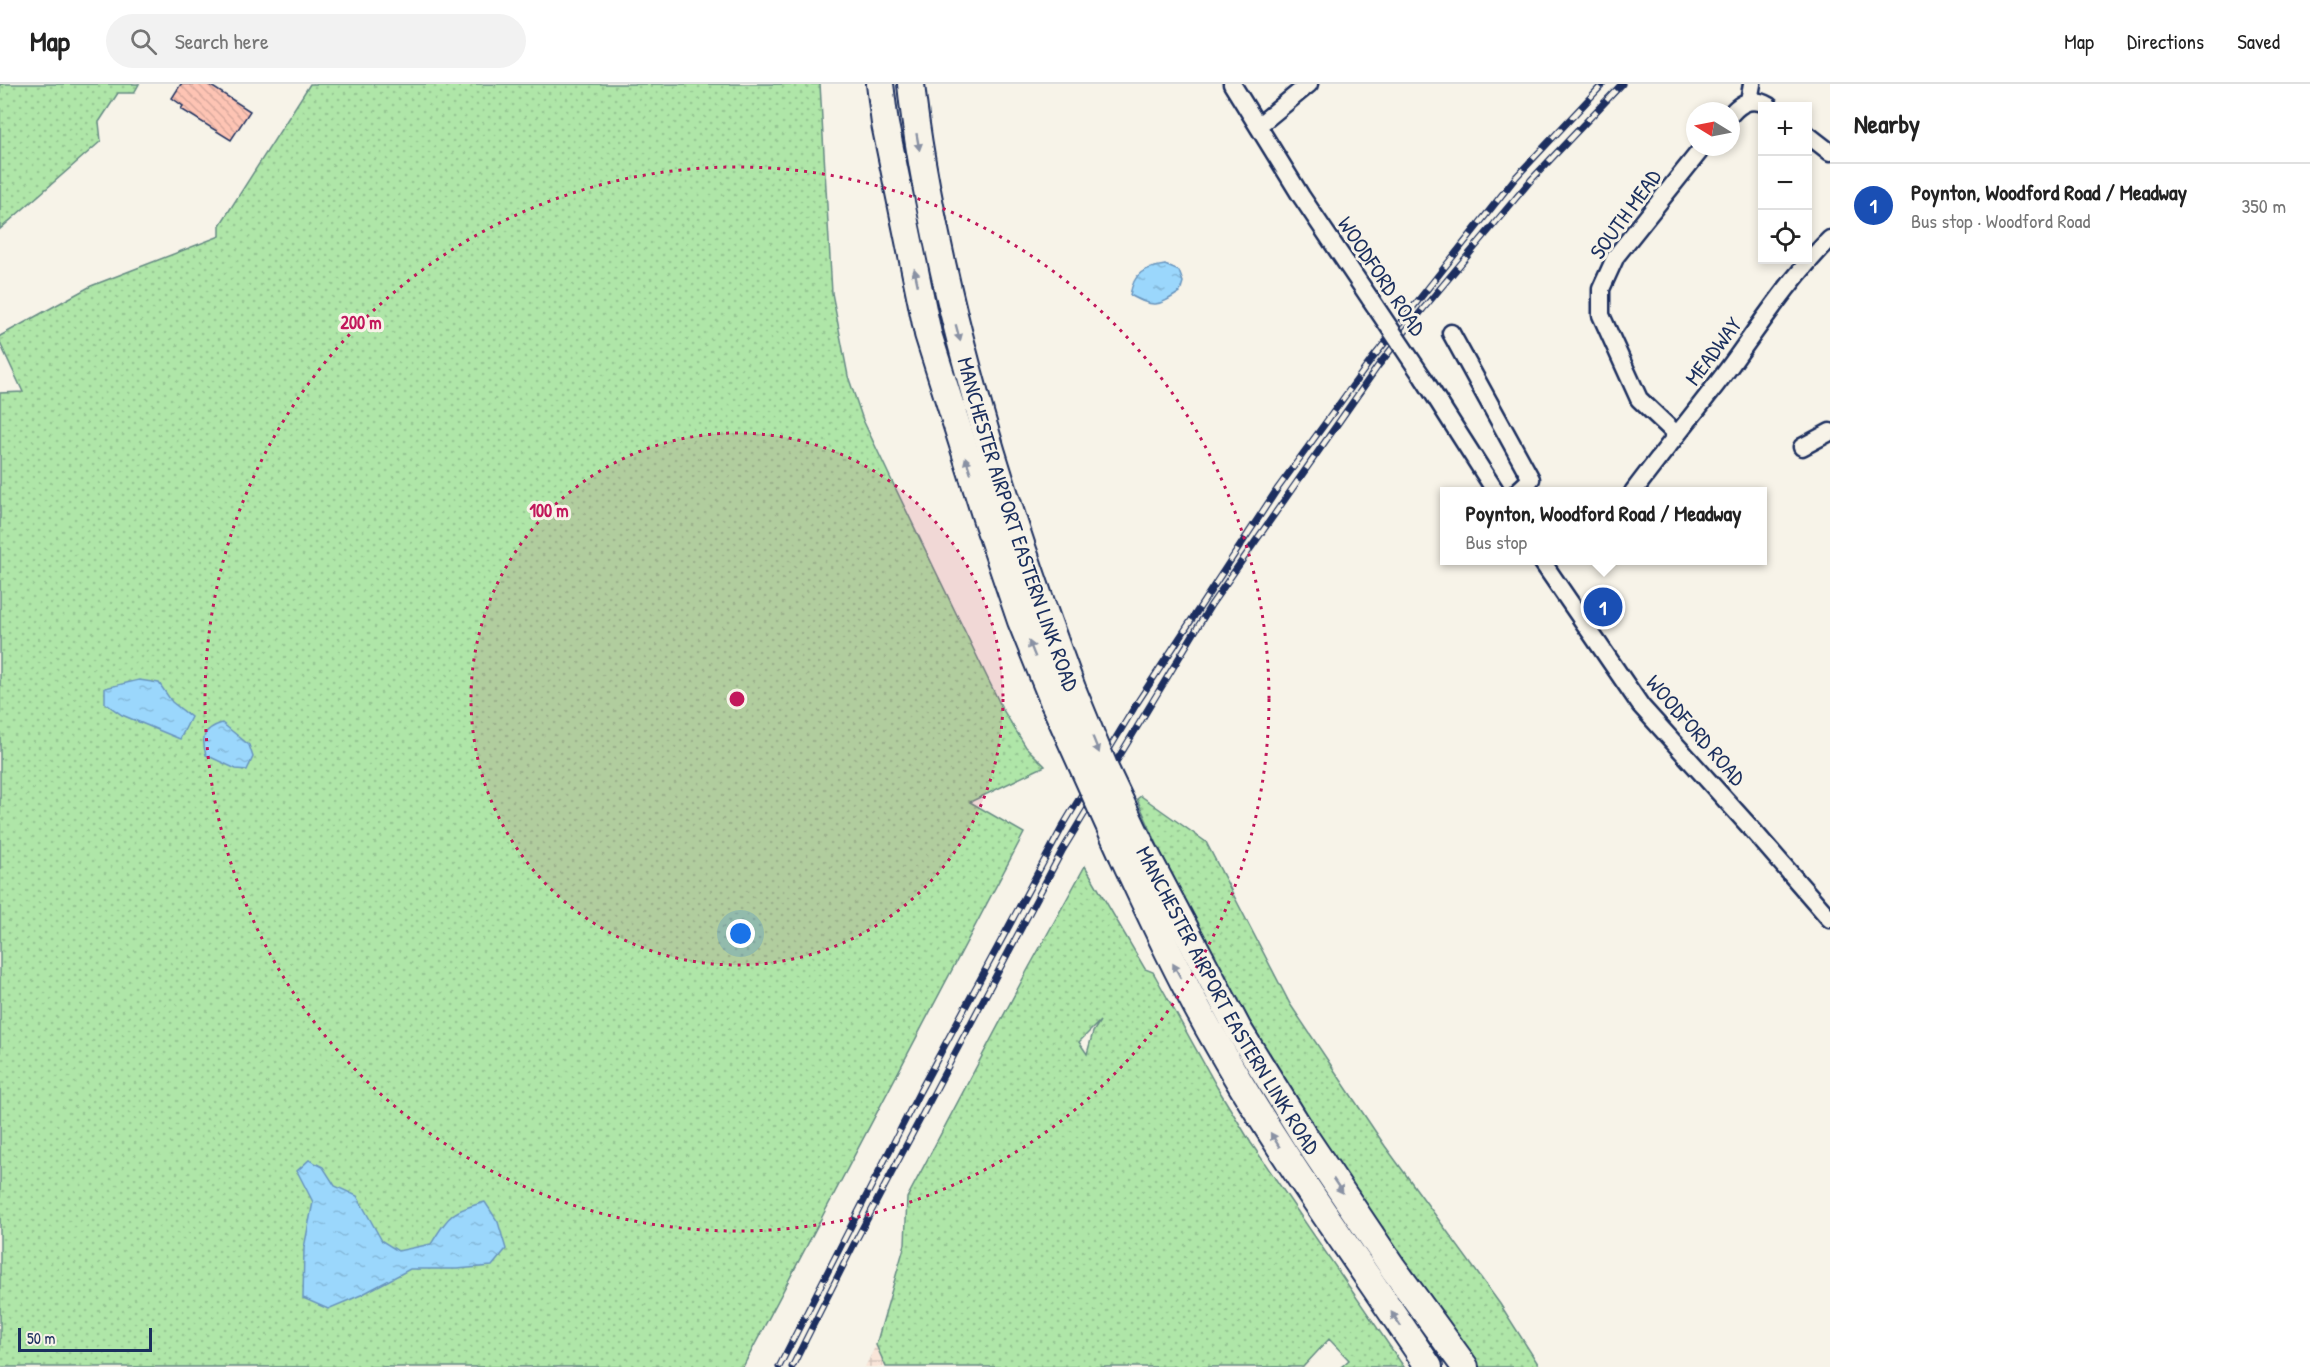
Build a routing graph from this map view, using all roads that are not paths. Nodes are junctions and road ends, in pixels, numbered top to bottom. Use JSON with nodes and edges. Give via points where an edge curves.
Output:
{"nodes":[{"id":1,"x":879,"y":84,"type":"edge"},
{"id":2,"x":911,"y":84,"type":"edge"},
{"id":3,"x":1232,"y":84,"type":"edge"},
{"id":4,"x":1310,"y":84,"type":"edge"},
{"id":5,"x":1750,"y":92,"type":"edge"},
{"id":6,"x":1762,"y":102,"type":"edge"},
{"id":7,"x":1740,"y":104,"type":"edge"},
{"id":8,"x":1258,"y":126,"type":"junction"},
{"id":9,"x":1812,"y":138,"type":"edge"},
{"id":10,"x":1830,"y":152,"type":"edge"},
{"id":11,"x":1696,"y":156,"type":"edge"},
{"id":12,"x":1830,"y":239,"type":"edge"},
{"id":13,"x":1451,"y":333,"type":"dead end"},
{"id":14,"x":1830,"y":432,"type":"edge"},
{"id":15,"x":1676,"y":434,"type":"junction"},
{"id":16,"x":1802,"y":447,"type":"dead end"},
{"id":17,"x":1493,"y":487,"type":"edge"},
{"id":18,"x":1522,"y":487,"type":"edge"},
{"id":19,"x":1637,"y":487,"type":"edge"},
{"id":20,"x":1546,"y":565,"type":"edge"},
{"id":21,"x":1064,"y":697,"type":"junction"},
{"id":22,"x":1132,"y":850,"type":"junction"},
{"id":23,"x":1830,"y":919,"type":"edge"},
{"id":24,"x":1429,"y":1367,"type":"edge"},
{"id":25,"x":1465,"y":1367,"type":"edge"}],
"edges":[{"from":21,"to":1,"type":"highway","name":"MANCHESTER AIRPORT EASTERN LINK ROAD","one_way":true,"via":[[1021,621],[928,334]]},
{"from":2,"to":21,"type":"highway","name":"MANCHESTER AIRPORT EASTERN LINK ROAD","one_way":true,"via":[[932,217],[956,326]]},
{"from":3,"to":8,"type":"street","name":"WOODFORD ROAD"},
{"from":4,"to":8,"type":"street"},
{"from":5,"to":6,"type":"street"},
{"from":5,"to":7,"type":"street"},
{"from":8,"to":17,"type":"street","name":"WOODFORD ROAD","bridge":true},
{"from":9,"to":10,"type":"street"},
{"from":11,"to":15,"type":"street","name":"SOUTH MEAD","via":[[1616,256],[1601,289],[1601,315],[1639,399]]},
{"from":12,"to":15,"type":"street","name":"MEADWAY","via":[[1808,261]]},
{"from":13,"to":18,"type":"street","via":[[1531,479]]},
{"from":14,"to":16,"type":"street"},
{"from":15,"to":19,"type":"street","name":"MEADWAY"},
{"from":20,"to":23,"type":"street","name":"WOODFORD ROAD","via":[[1641,706]]},
{"from":21,"to":22,"type":"highway","name":"MANCHESTER AIRPORT EASTERN LINK ROAD","bridge":true},
{"from":24,"to":22,"type":"highway","name":"MANCHESTER AIRPORT EASTERN LINK ROAD","one_way":true,"via":[[1289,1161],[1219,1049],[1169,956]]},
{"from":22,"to":25,"type":"highway","name":"MANCHESTER AIRPORT EASTERN LINK ROAD","one_way":true,"via":[[1193,944],[1305,1137]]}]}
